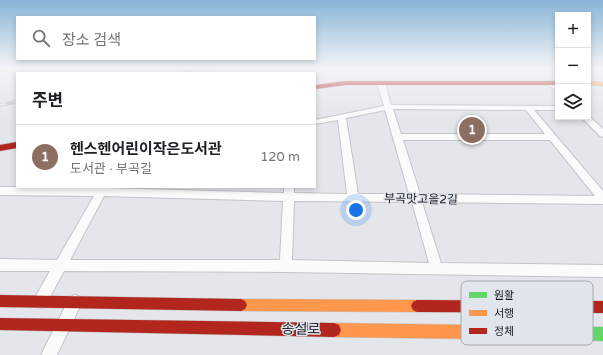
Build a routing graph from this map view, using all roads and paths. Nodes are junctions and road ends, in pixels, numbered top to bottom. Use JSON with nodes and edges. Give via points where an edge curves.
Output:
{"nodes":[{"id":1,"x":334,"y":85,"type":"edge"},
{"id":2,"x":382,"y":85,"type":"edge"},
{"id":3,"x":316,"y":87,"type":"edge"},
{"id":4,"x":389,"y":107,"type":"junction"},
{"id":5,"x":528,"y":108,"type":"junction"},
{"id":6,"x":555,"y":108,"type":"edge"},
{"id":7,"x":342,"y":116,"type":"junction"},
{"id":8,"x":588,"y":120,"type":"edge"},
{"id":9,"x":316,"y":122,"type":"edge"},
{"id":10,"x":603,"y":134,"type":"edge"},
{"id":11,"x":397,"y":137,"type":"junction"},
{"id":12,"x":552,"y":137,"type":"junction"},
{"id":13,"x":16,"y":145,"type":"edge"},
{"id":14,"x":0,"y":148,"type":"edge"},
{"id":15,"x":31,"y":189,"type":"edge"},
{"id":16,"x":102,"y":190,"type":"edge"},
{"id":17,"x":0,"y":191,"type":"edge"},
{"id":18,"x":289,"y":192,"type":"edge"},
{"id":19,"x":353,"y":198,"type":"junction"},
{"id":20,"x":416,"y":199,"type":"junction"},
{"id":21,"x":603,"y":199,"type":"edge"},
{"id":22,"x":0,"y":265,"type":"edge"},
{"id":23,"x":62,"y":265,"type":"junction"},
{"id":24,"x":286,"y":266,"type":"junction"},
{"id":25,"x":437,"y":269,"type":"junction"},
{"id":26,"x":603,"y":271,"type":"edge"},
{"id":27,"x":0,"y":301,"type":"edge"},
{"id":28,"x":40,"y":301,"type":"junction"},
{"id":29,"x":75,"y":302,"type":"junction"},
{"id":30,"x":461,"y":306,"type":"edge"},
{"id":31,"x":593,"y":307,"type":"edge"},
{"id":32,"x":603,"y":307,"type":"edge"},
{"id":33,"x":0,"y":324,"type":"edge"},
{"id":34,"x":63,"y":325,"type":"junction"},
{"id":35,"x":461,"y":332,"type":"edge"},
{"id":36,"x":593,"y":334,"type":"edge"},
{"id":37,"x":603,"y":334,"type":"edge"},
{"id":38,"x":49,"y":355,"type":"edge"}],
"edges":[{"from":1,"to":3,"type":"street"},
{"from":2,"to":4,"type":"street"},
{"from":4,"to":5,"type":"street"},
{"from":4,"to":7,"type":"street"},
{"from":4,"to":11,"type":"street"},
{"from":5,"to":6,"type":"street"},
{"from":5,"to":12,"type":"street"},
{"from":7,"to":9,"type":"street"},
{"from":7,"to":19,"type":"street"},
{"from":8,"to":10,"type":"street"},
{"from":11,"to":12,"type":"street"},
{"from":11,"to":20,"type":"street"},
{"from":12,"to":21,"type":"street"},
{"from":13,"to":14,"type":"street"},
{"from":15,"to":16,"type":"street","name":"부곡맛고을2길"},
{"from":15,"to":17,"type":"street","name":"부곡맛고을2길"},
{"from":16,"to":18,"type":"street","name":"부곡맛고을2길"},
{"from":16,"to":23,"type":"street"},
{"from":18,"to":19,"type":"street","name":"부곡맛고을2길"},
{"from":18,"to":24,"type":"street"},
{"from":19,"to":20,"type":"street","name":"부곡맛고을2길"},
{"from":20,"to":21,"type":"street","name":"부곡맛고을2길"},
{"from":20,"to":25,"type":"street"},
{"from":22,"to":23,"type":"street"},
{"from":23,"to":24,"type":"street"},
{"from":23,"to":28,"type":"street"},
{"from":24,"to":25,"type":"street"},
{"from":25,"to":26,"type":"street"},
{"from":27,"to":28,"type":"street","name":"송설로"},
{"from":28,"to":29,"type":"street","name":"송설로"},
{"from":29,"to":30,"type":"street","name":"송설로"},
{"from":29,"to":34,"type":"street"},
{"from":31,"to":32,"type":"street","name":"송설로"},
{"from":33,"to":34,"type":"street","name":"송설로"},
{"from":34,"to":35,"type":"street","name":"송설로"},
{"from":34,"to":38,"type":"street"},
{"from":36,"to":37,"type":"street","name":"송설로"}]}
